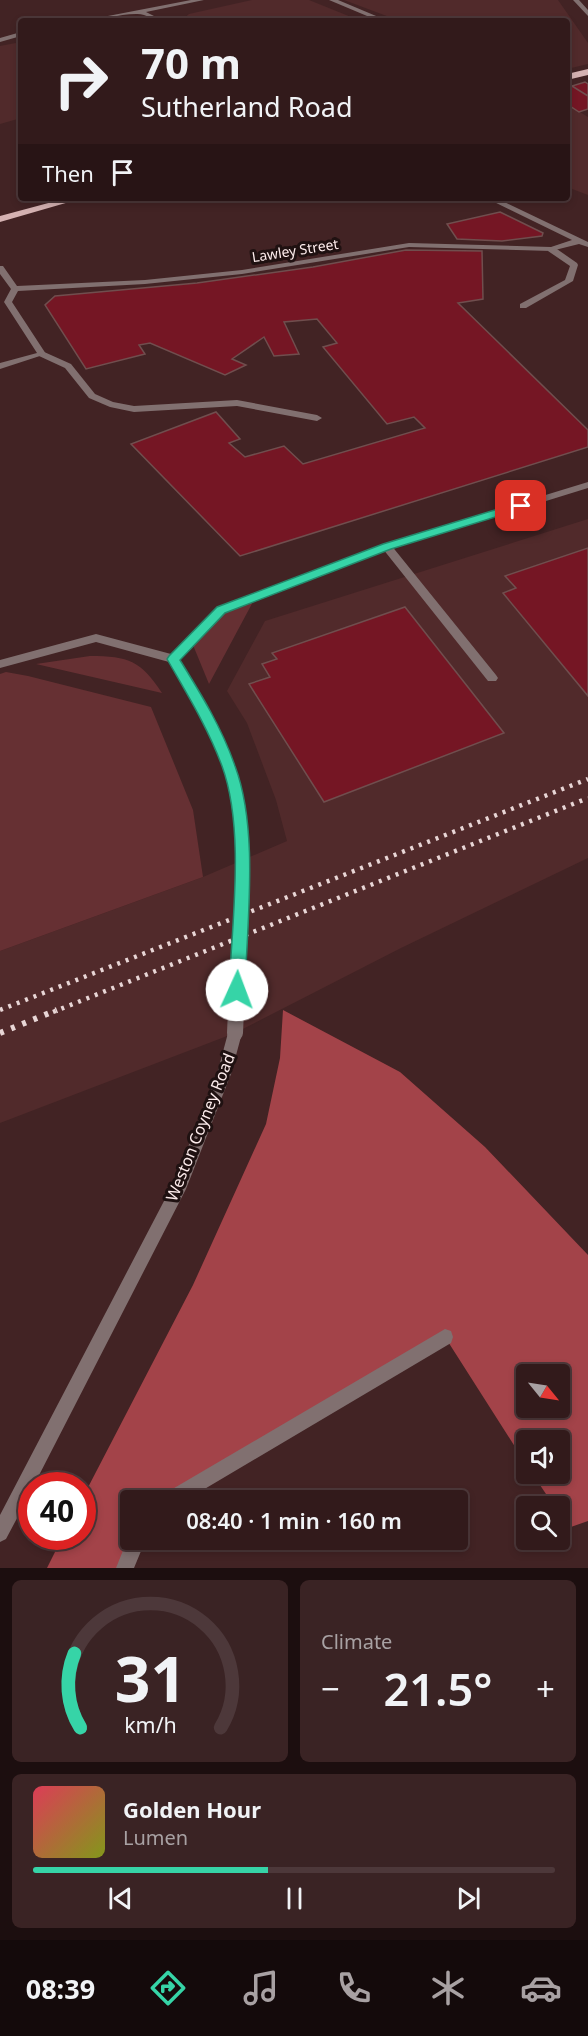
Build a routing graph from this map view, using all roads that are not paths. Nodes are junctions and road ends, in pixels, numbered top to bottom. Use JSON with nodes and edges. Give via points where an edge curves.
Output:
{"nodes":[{"id":1,"x":201,"y":0,"type":"edge"},
{"id":2,"x":332,"y":0,"type":"edge"},
{"id":3,"x":576,"y":0,"type":"edge"},
{"id":4,"x":139,"y":11,"type":"junction"},
{"id":5,"x":588,"y":14,"type":"edge"},
{"id":6,"x":101,"y":18,"type":"edge"},
{"id":7,"x":154,"y":18,"type":"edge"},
{"id":8,"x":377,"y":18,"type":"edge"},
{"id":9,"x":18,"y":35,"type":"edge"},
{"id":10,"x":0,"y":40,"type":"edge"},
{"id":11,"x":588,"y":72,"type":"edge"},
{"id":12,"x":570,"y":76,"type":"edge"},
{"id":13,"x":67,"y":201,"type":"edge"},
{"id":14,"x":496,"y":201,"type":"edge"},
{"id":15,"x":0,"y":219,"type":"edge"},
{"id":16,"x":579,"y":241,"type":"junction"},
{"id":17,"x":588,"y":245,"type":"edge"},
{"id":18,"x":551,"y":249,"type":"junction"},
{"id":19,"x":0,"y":268,"type":"edge"},
{"id":20,"x":15,"y":289,"type":"junction"},
{"id":21,"x":523,"y":306,"type":"dead end"},
{"id":22,"x":42,"y":354,"type":"junction"},
{"id":23,"x":0,"y":366,"type":"edge"},
{"id":24,"x":317,"y":418,"type":"dead end"},
{"id":25,"x":588,"y":485,"type":"edge"},
{"id":26,"x":387,"y":547,"type":"junction"},
{"id":27,"x":173,"y":659,"type":"junction"},
{"id":28,"x":0,"y":664,"type":"edge"},
{"id":29,"x":492,"y":678,"type":"dead end"},
{"id":30,"x":445,"y":1337,"type":"dead end"},
{"id":31,"x":187,"y":1490,"type":"edge"},
{"id":32,"x":0,"y":1533,"type":"edge"},
{"id":33,"x":132,"y":1550,"type":"edge"},
{"id":34,"x":125,"y":1568,"type":"edge"}],
"edges":[{"from":1,"to":4,"type":"street"},
{"from":2,"to":8,"type":"street"},
{"from":3,"to":5,"type":"street"},
{"from":4,"to":6,"type":"street"},
{"from":4,"to":7,"type":"street"},
{"from":9,"to":10,"type":"street"},
{"from":11,"to":12,"type":"main road"},
{"from":13,"to":15,"type":"main road"},
{"from":14,"to":16,"type":"street"},
{"from":16,"to":17,"type":"street"},
{"from":16,"to":18,"type":"street","name":"Lawley Street"},
{"from":18,"to":20,"type":"street","name":"Lawley Street","via":[[410,245],[242,272]]},
{"from":18,"to":21,"type":"street","via":[[574,265],[569,281]]},
{"from":19,"to":20,"type":"street"},
{"from":20,"to":22,"type":"street","via":[[9,302]]},
{"from":22,"to":23,"type":"street"},
{"from":22,"to":24,"type":"street","via":[[68,366],[92,396],[134,409],[237,403]]},
{"from":25,"to":26,"type":"street"},
{"from":26,"to":27,"type":"street","via":[[221,610]]},
{"from":26,"to":29,"type":"street"},
{"from":27,"to":28,"type":"street","via":[[96,638]]},
{"from":27,"to":32,"type":"street","name":"Weston Coyney Road","bridge":true,"via":[[204,711],[229,766],[237,799],[242,860],[235,1033],[224,1074],[181,1184]]},
{"from":30,"to":31,"type":"street"},
{"from":33,"to":34,"type":"street"}]}
